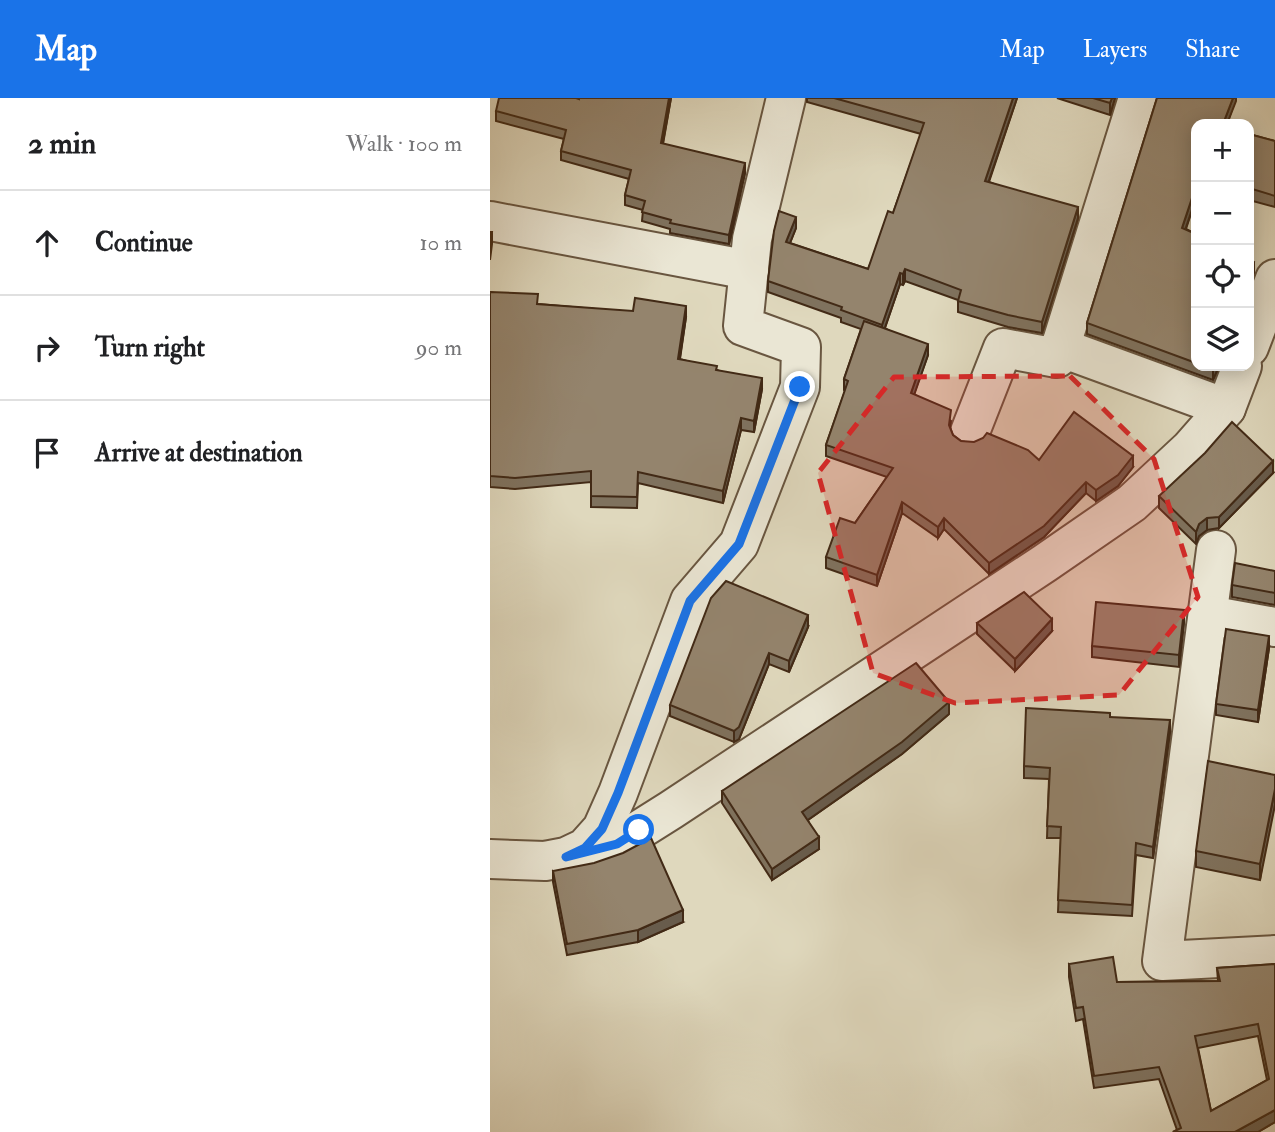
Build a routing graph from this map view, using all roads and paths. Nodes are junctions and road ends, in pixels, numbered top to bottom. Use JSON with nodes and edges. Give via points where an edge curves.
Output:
{"nodes":[{"id":1,"x":786,"y":98,"type":"edge"},
{"id":2,"x":1138,"y":98,"type":"edge"},
{"id":3,"x":490,"y":221,"type":"edge"},
{"id":4,"x":749,"y":270,"type":"junction"},
{"id":5,"x":1275,"y":279,"type":"edge"},
{"id":6,"x":1254,"y":335,"type":"edge"},
{"id":7,"x":1059,"y":347,"type":"junction"},
{"id":8,"x":1240,"y":371,"type":"edge"},
{"id":9,"x":1226,"y":408,"type":"junction"},
{"id":10,"x":970,"y":432,"type":"dead end"},
{"id":11,"x":1216,"y":550,"type":"dead end"},
{"id":12,"x":1208,"y":615,"type":"junction"},
{"id":13,"x":1275,"y":627,"type":"edge"},
{"id":14,"x":566,"y":857,"type":"junction"},
{"id":15,"x":490,"y":859,"type":"edge"},
{"id":16,"x":1275,"y":955,"type":"edge"}],
"edges":[{"from":1,"to":4,"type":"street","via":[[752,239]]},
{"from":2,"to":7,"type":"street"},
{"from":3,"to":4,"type":"street"},
{"from":4,"to":14,"type":"street","via":[[743,326],[802,347],[800,387],[739,544],[690,601],[602,829],[585,848]]},
{"from":5,"to":6,"type":"street"},
{"from":7,"to":9,"type":"street"},
{"from":7,"to":10,"type":"street","via":[[1056,358],[1003,348]]},
{"from":8,"to":9,"type":"street"},
{"from":9,"to":14,"type":"street","via":[[1132,503],[1045,563],[617,844]]},
{"from":11,"to":12,"type":"street"},
{"from":12,"to":13,"type":"street"},
{"from":12,"to":16,"type":"street","via":[[1162,961]]},
{"from":14,"to":15,"type":"street"}]}
